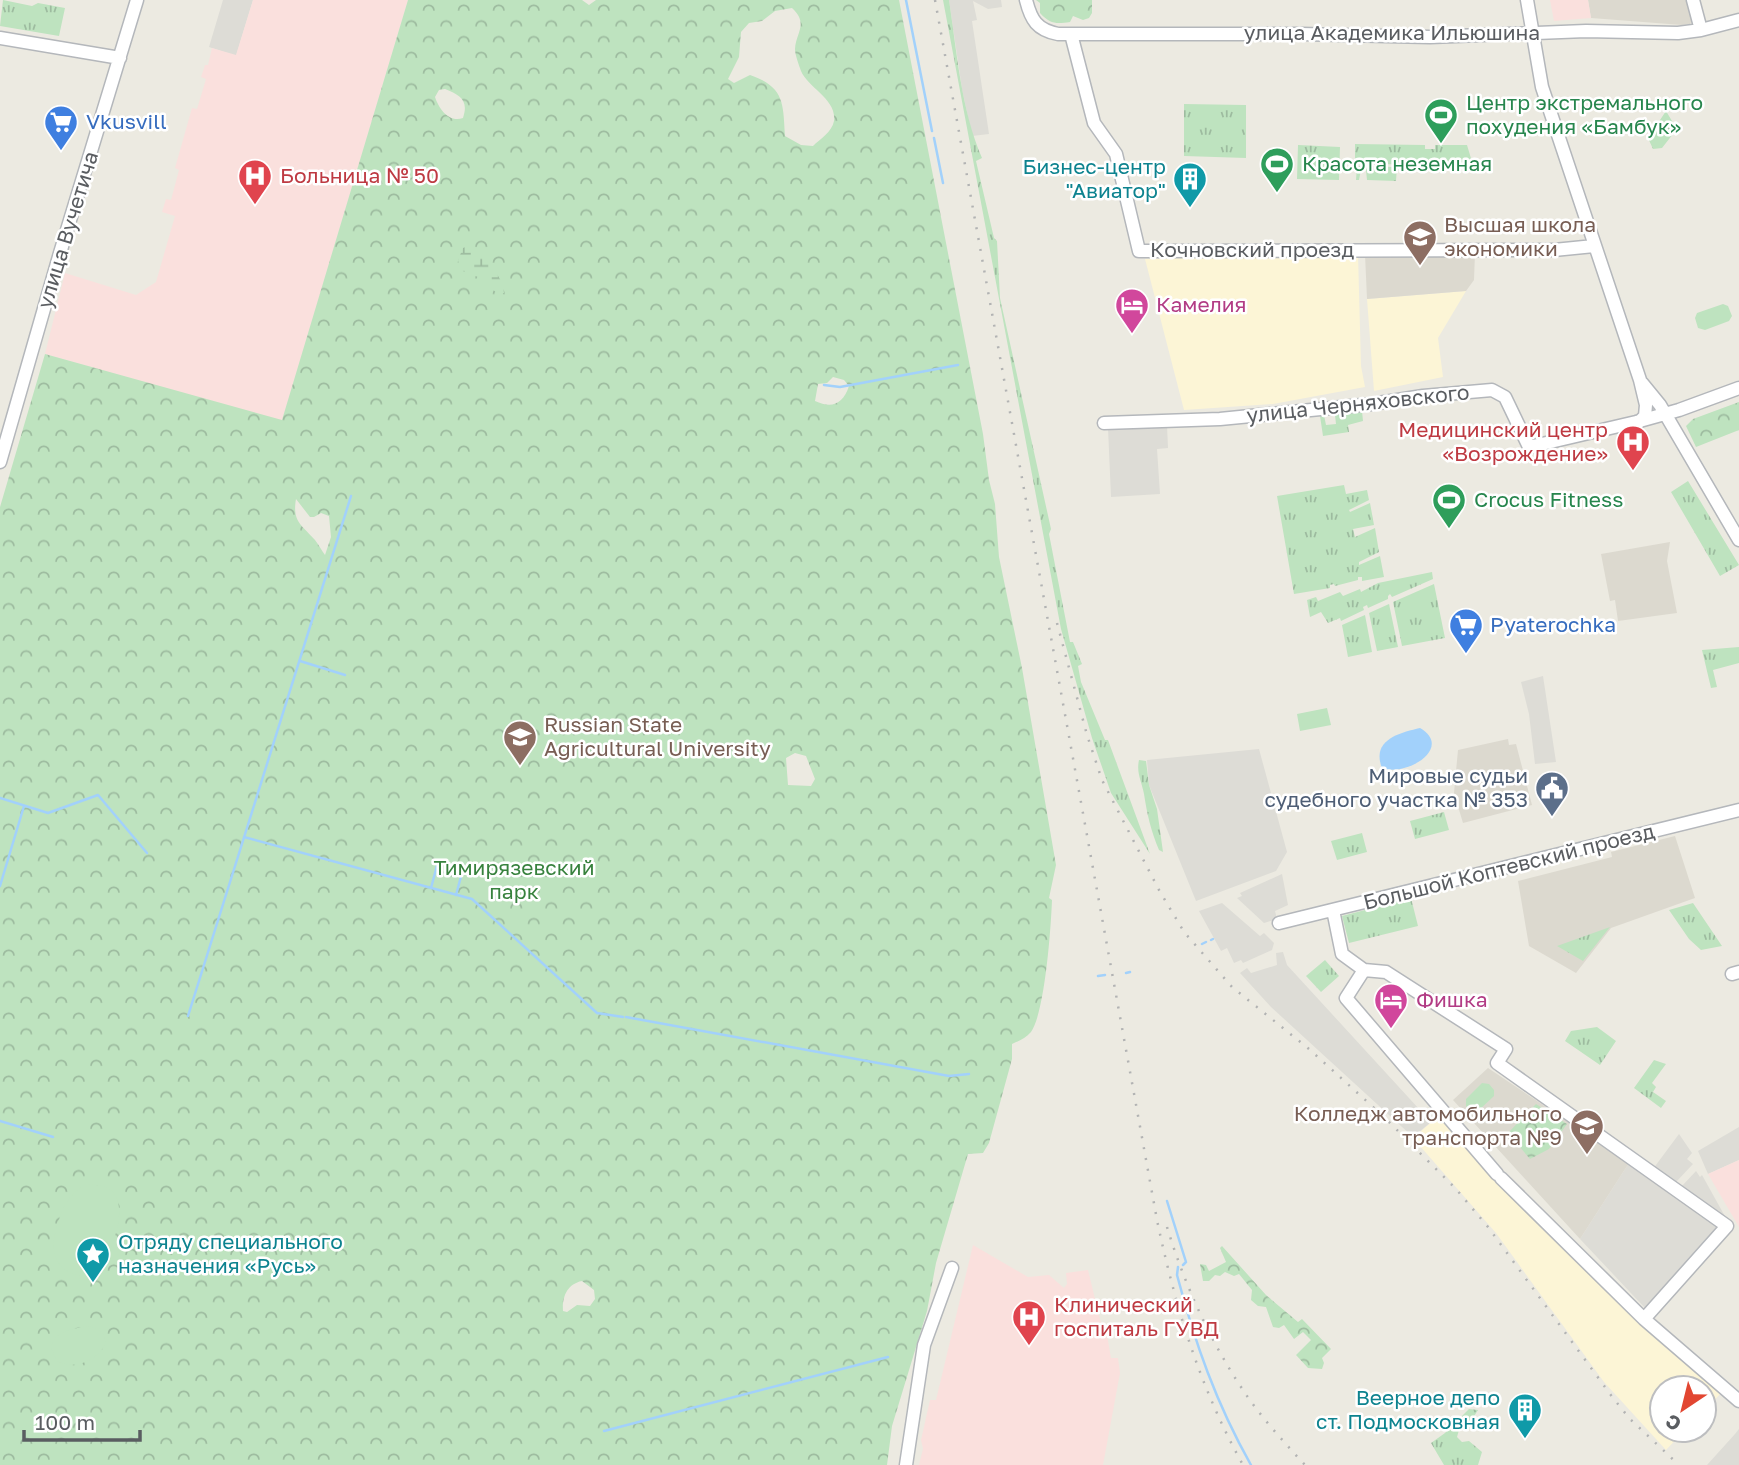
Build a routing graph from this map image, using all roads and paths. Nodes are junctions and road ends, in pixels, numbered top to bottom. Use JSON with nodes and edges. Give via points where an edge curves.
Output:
{"nodes":[{"id":1,"x":137,"y":0,"type":"edge"},
{"id":2,"x":1026,"y":0,"type":"edge"},
{"id":3,"x":1527,"y":0,"type":"edge"},
{"id":4,"x":1693,"y":0,"type":"edge"},
{"id":5,"x":1739,"y":20,"type":"edge"},
{"id":6,"x":1701,"y":30,"type":"junction"},
{"id":7,"x":1072,"y":34,"type":"junction"},
{"id":8,"x":1533,"y":34,"type":"junction"},
{"id":9,"x":0,"y":38,"type":"edge"},
{"id":10,"x":120,"y":58,"type":"junction"},
{"id":11,"x":1594,"y":246,"type":"junction"},
{"id":12,"x":1640,"y":380,"type":"junction"},
{"id":13,"x":1739,"y":388,"type":"edge"},
{"id":14,"x":1665,"y":414,"type":"junction"},
{"id":15,"x":1639,"y":422,"type":"junction"},
{"id":16,"x":1104,"y":423,"type":"dead end"},
{"id":17,"x":0,"y":461,"type":"edge"},
{"id":18,"x":1739,"y":540,"type":"edge"},
{"id":19,"x":1739,"y":810,"type":"edge"},
{"id":20,"x":1333,"y":910,"type":"junction"},
{"id":21,"x":1279,"y":923,"type":"dead end"},
{"id":22,"x":1364,"y":970,"type":"junction"},
{"id":23,"x":952,"y":1268,"type":"dead end"},
{"id":24,"x":1644,"y":1319,"type":"junction"},
{"id":25,"x":1739,"y":1401,"type":"edge"},
{"id":26,"x":906,"y":1465,"type":"edge"}],
"edges":[{"from":1,"to":10,"type":"street","name":"улица Вучетича"},
{"from":2,"to":7,"type":"street","name":"улица Академика Ильюшина","via":[[1034,23],[1044,30]]},
{"from":3,"to":8,"type":"street"},
{"from":4,"to":6,"type":"street"},
{"from":5,"to":6,"type":"street","name":"улица Академика Ильюшина"},
{"from":6,"to":8,"type":"street","name":"улица Академика Ильюшина"},
{"from":7,"to":8,"type":"street","name":"улица Академика Ильюшина"},
{"from":7,"to":11,"type":"street","name":"Кочновский проезд","via":[[1094,123],[1116,154],[1139,251],[1554,250]]},
{"from":8,"to":11,"type":"street","via":[[1542,87]]},
{"from":9,"to":10,"type":"street"},
{"from":10,"to":17,"type":"street","name":"улица Вучетича"},
{"from":11,"to":12,"type":"street"},
{"from":12,"to":14,"type":"street"},
{"from":12,"to":15,"type":"street","via":[[1646,405]]},
{"from":13,"to":14,"type":"street","name":"улица Черняховского"},
{"from":14,"to":15,"type":"street","name":"улица Черняховского"},
{"from":14,"to":18,"type":"street"},
{"from":15,"to":16,"type":"street","name":"улица Черняховского","via":[[1529,447],[1505,397],[1492,390],[1220,419]]},
{"from":19,"to":20,"type":"street","name":"Большой Коптевский проезд"},
{"from":20,"to":21,"type":"street","name":"Большой Коптевский проезд"},
{"from":20,"to":22,"type":"street","via":[[1342,954]]},
{"from":22,"to":24,"type":"street","via":[[1346,998],[1499,1176]]},
{"from":22,"to":24,"type":"street","via":[[1386,972],[1506,1049],[1497,1063],[1727,1226]]},
{"from":23,"to":26,"type":"street","via":[[925,1345]]},
{"from":24,"to":25,"type":"street"}]}
